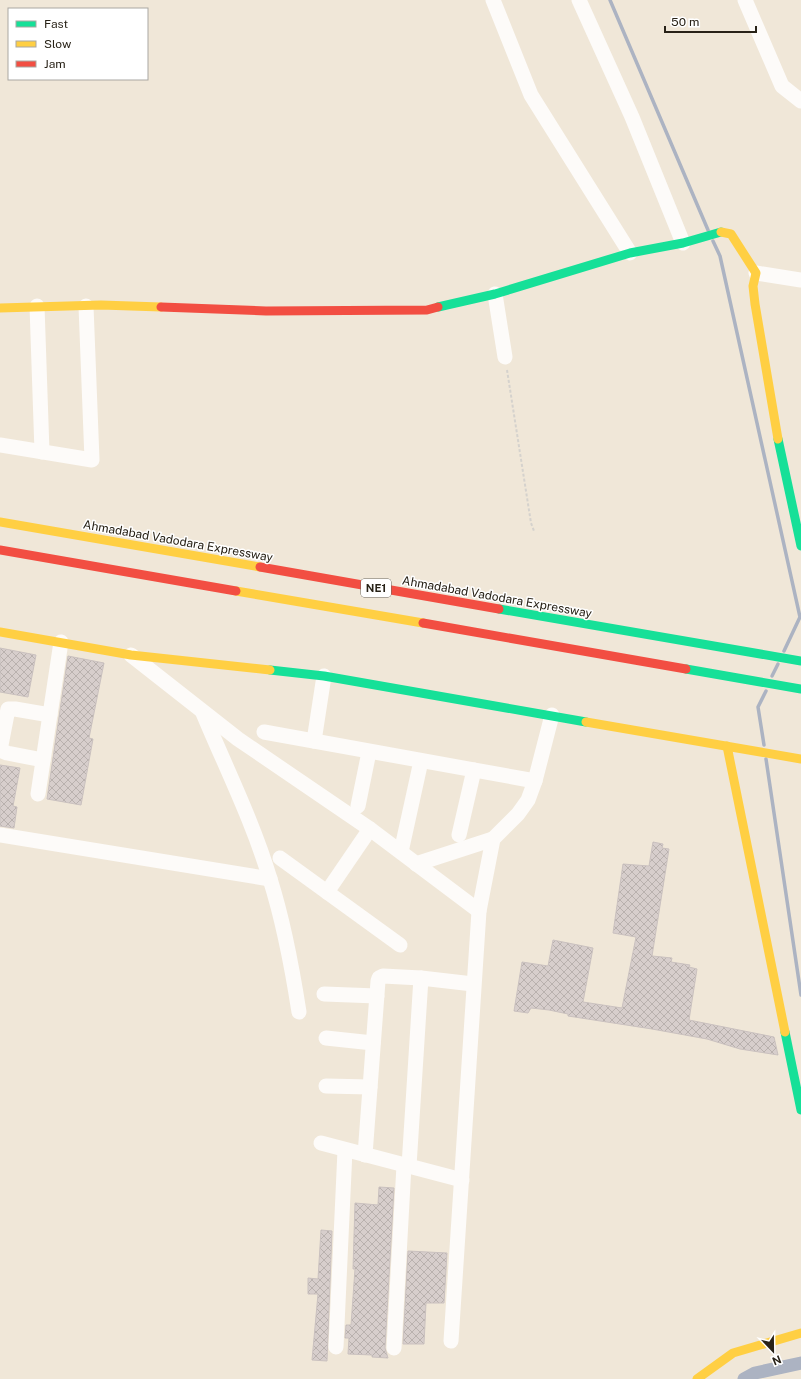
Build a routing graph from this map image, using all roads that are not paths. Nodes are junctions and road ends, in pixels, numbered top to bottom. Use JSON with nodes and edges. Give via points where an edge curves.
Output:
{"nodes":[{"id":1,"x":493,"y":0,"type":"edge"},
{"id":2,"x":579,"y":0,"type":"edge"},
{"id":3,"x":745,"y":0,"type":"edge"},
{"id":4,"x":801,"y":101,"type":"edge"},
{"id":5,"x":687,"y":242,"type":"junction"},
{"id":6,"x":630,"y":253,"type":"junction"},
{"id":7,"x":756,"y":273,"type":"junction"},
{"id":8,"x":801,"y":280,"type":"edge"},
{"id":9,"x":495,"y":294,"type":"junction"},
{"id":10,"x":37,"y":306,"type":"junction"},
{"id":11,"x":86,"y":306,"type":"junction"},
{"id":12,"x":0,"y":308,"type":"edge"},
{"id":13,"x":505,"y":357,"type":"road end"},
{"id":14,"x":0,"y":445,"type":"edge"},
{"id":15,"x":42,"y":452,"type":"junction"},
{"id":16,"x":0,"y":522,"type":"edge"},
{"id":17,"x":801,"y":546,"type":"edge"},
{"id":18,"x":0,"y":550,"type":"edge"},
{"id":19,"x":0,"y":632,"type":"edge"},
{"id":20,"x":62,"y":642,"type":"junction"},
{"id":21,"x":131,"y":655,"type":"junction"},
{"id":22,"x":800,"y":660,"type":"edge"},
{"id":23,"x":324,"y":676,"type":"junction"},
{"id":24,"x":801,"y":688,"type":"edge"},
{"id":25,"x":203,"y":712,"type":"junction"},
{"id":26,"x":50,"y":715,"type":"junction"},
{"id":27,"x":552,"y":716,"type":"junction"},
{"id":28,"x":264,"y":732,"type":"dead end"},
{"id":29,"x":314,"y":741,"type":"junction"},
{"id":30,"x":727,"y":746,"type":"junction"},
{"id":31,"x":369,"y":752,"type":"junction"},
{"id":32,"x":801,"y":758,"type":"edge"},
{"id":33,"x":43,"y":760,"type":"junction"},
{"id":34,"x":421,"y":761,"type":"junction"},
{"id":35,"x":474,"y":770,"type":"junction"},
{"id":36,"x":535,"y":781,"type":"junction"},
{"id":37,"x":38,"y":794,"type":"dead end"},
{"id":38,"x":358,"y":806,"type":"dead end"},
{"id":39,"x":370,"y":829,"type":"junction"},
{"id":40,"x":0,"y":835,"type":"edge"},
{"id":41,"x":459,"y":835,"type":"dead end"},
{"id":42,"x":493,"y":840,"type":"junction"},
{"id":43,"x":401,"y":852,"type":"junction"},
{"id":44,"x":280,"y":858,"type":"dead end"},
{"id":45,"x":416,"y":864,"type":"junction"},
{"id":46,"x":270,"y":879,"type":"junction"},
{"id":47,"x":327,"y":892,"type":"junction"},
{"id":48,"x":479,"y":910,"type":"junction"},
{"id":49,"x":400,"y":945,"type":"dead end"},
{"id":50,"x":421,"y":978,"type":"junction"},
{"id":51,"x":473,"y":984,"type":"junction"},
{"id":52,"x":324,"y":994,"type":"dead end"},
{"id":53,"x":377,"y":996,"type":"junction"},
{"id":54,"x":300,"y":1012,"type":"dead end"},
{"id":55,"x":326,"y":1038,"type":"dead end"},
{"id":56,"x":373,"y":1043,"type":"junction"},
{"id":57,"x":326,"y":1086,"type":"dead end"},
{"id":58,"x":370,"y":1087,"type":"junction"},
{"id":59,"x":801,"y":1110,"type":"edge"},
{"id":60,"x":321,"y":1143,"type":"dead end"},
{"id":61,"x":345,"y":1150,"type":"junction"},
{"id":62,"x":365,"y":1155,"type":"junction"},
{"id":63,"x":407,"y":1166,"type":"junction"},
{"id":64,"x":462,"y":1180,"type":"junction"},
{"id":65,"x":801,"y":1333,"type":"edge"},
{"id":66,"x":451,"y":1341,"type":"dead end"},
{"id":67,"x":336,"y":1347,"type":"dead end"},
{"id":68,"x":394,"y":1348,"type":"dead end"},
{"id":69,"x":697,"y":1379,"type":"edge"}],
"edges":[{"from":1,"to":6,"type":"street","via":[[531,95]]},
{"from":2,"to":5,"type":"street"},
{"from":3,"to":4,"type":"street","via":[[782,86]]},
{"from":5,"to":6,"type":"main road"},
{"from":5,"to":7,"type":"main road","via":[[721,232],[731,234]]},
{"from":6,"to":9,"type":"main road"},
{"from":7,"to":8,"type":"street"},
{"from":7,"to":17,"type":"main road","via":[[756,304],[779,445]]},
{"from":9,"to":11,"type":"main road","via":[[442,308],[414,311],[266,311]]},
{"from":9,"to":13,"type":"street"},
{"from":10,"to":11,"type":"main road"},
{"from":10,"to":12,"type":"main road"},
{"from":10,"to":15,"type":"street"},
{"from":11,"to":15,"type":"street","via":[[92,460]]},
{"from":14,"to":15,"type":"street"},
{"from":16,"to":22,"type":"main road","name":"Ahmadabad Vadodara Expressway","number":"NE1"},
{"from":18,"to":24,"type":"main road","number":"NE1"},
{"from":19,"to":20,"type":"main road"},
{"from":20,"to":21,"type":"main road"},
{"from":20,"to":26,"type":"street"},
{"from":21,"to":23,"type":"main road"},
{"from":21,"to":25,"type":"street"},
{"from":23,"to":27,"type":"main road"},
{"from":23,"to":29,"type":"street"},
{"from":25,"to":39,"type":"street","via":[[238,739]]},
{"from":25,"to":46,"type":"street","via":[[258,843]]},
{"from":26,"to":33,"type":"street"},
{"from":26,"to":33,"type":"street","via":[[8,709],[1,746],[2,751],[7,753]]},
{"from":27,"to":30,"type":"main road"},
{"from":27,"to":36,"type":"street"},
{"from":28,"to":29,"type":"street"},
{"from":29,"to":31,"type":"street"},
{"from":30,"to":32,"type":"main road"},
{"from":30,"to":59,"type":"main road"},
{"from":31,"to":34,"type":"street"},
{"from":31,"to":38,"type":"street"},
{"from":33,"to":37,"type":"street"},
{"from":34,"to":35,"type":"street"},
{"from":34,"to":43,"type":"street"},
{"from":35,"to":36,"type":"street"},
{"from":35,"to":41,"type":"street"},
{"from":36,"to":42,"type":"street","via":[[528,800]]},
{"from":39,"to":43,"type":"street"},
{"from":39,"to":47,"type":"street"},
{"from":40,"to":46,"type":"street"},
{"from":42,"to":45,"type":"street"},
{"from":42,"to":48,"type":"street"},
{"from":43,"to":45,"type":"street"},
{"from":44,"to":47,"type":"street"},
{"from":45,"to":48,"type":"street"},
{"from":46,"to":54,"type":"street","via":[[285,932]]},
{"from":47,"to":49,"type":"street"},
{"from":48,"to":51,"type":"street"},
{"from":50,"to":51,"type":"street"},
{"from":50,"to":53,"type":"street","via":[[379,978]]},
{"from":50,"to":63,"type":"street"},
{"from":51,"to":64,"type":"street"},
{"from":52,"to":53,"type":"street"},
{"from":53,"to":56,"type":"street"},
{"from":55,"to":56,"type":"street"},
{"from":56,"to":58,"type":"street"},
{"from":57,"to":58,"type":"street"},
{"from":58,"to":62,"type":"street"},
{"from":60,"to":61,"type":"street"},
{"from":61,"to":62,"type":"street"},
{"from":61,"to":67,"type":"street"},
{"from":62,"to":63,"type":"street"},
{"from":63,"to":64,"type":"street"},
{"from":63,"to":68,"type":"street"},
{"from":64,"to":66,"type":"street"},
{"from":65,"to":69,"type":"main road","via":[[733,1353]]}]}
